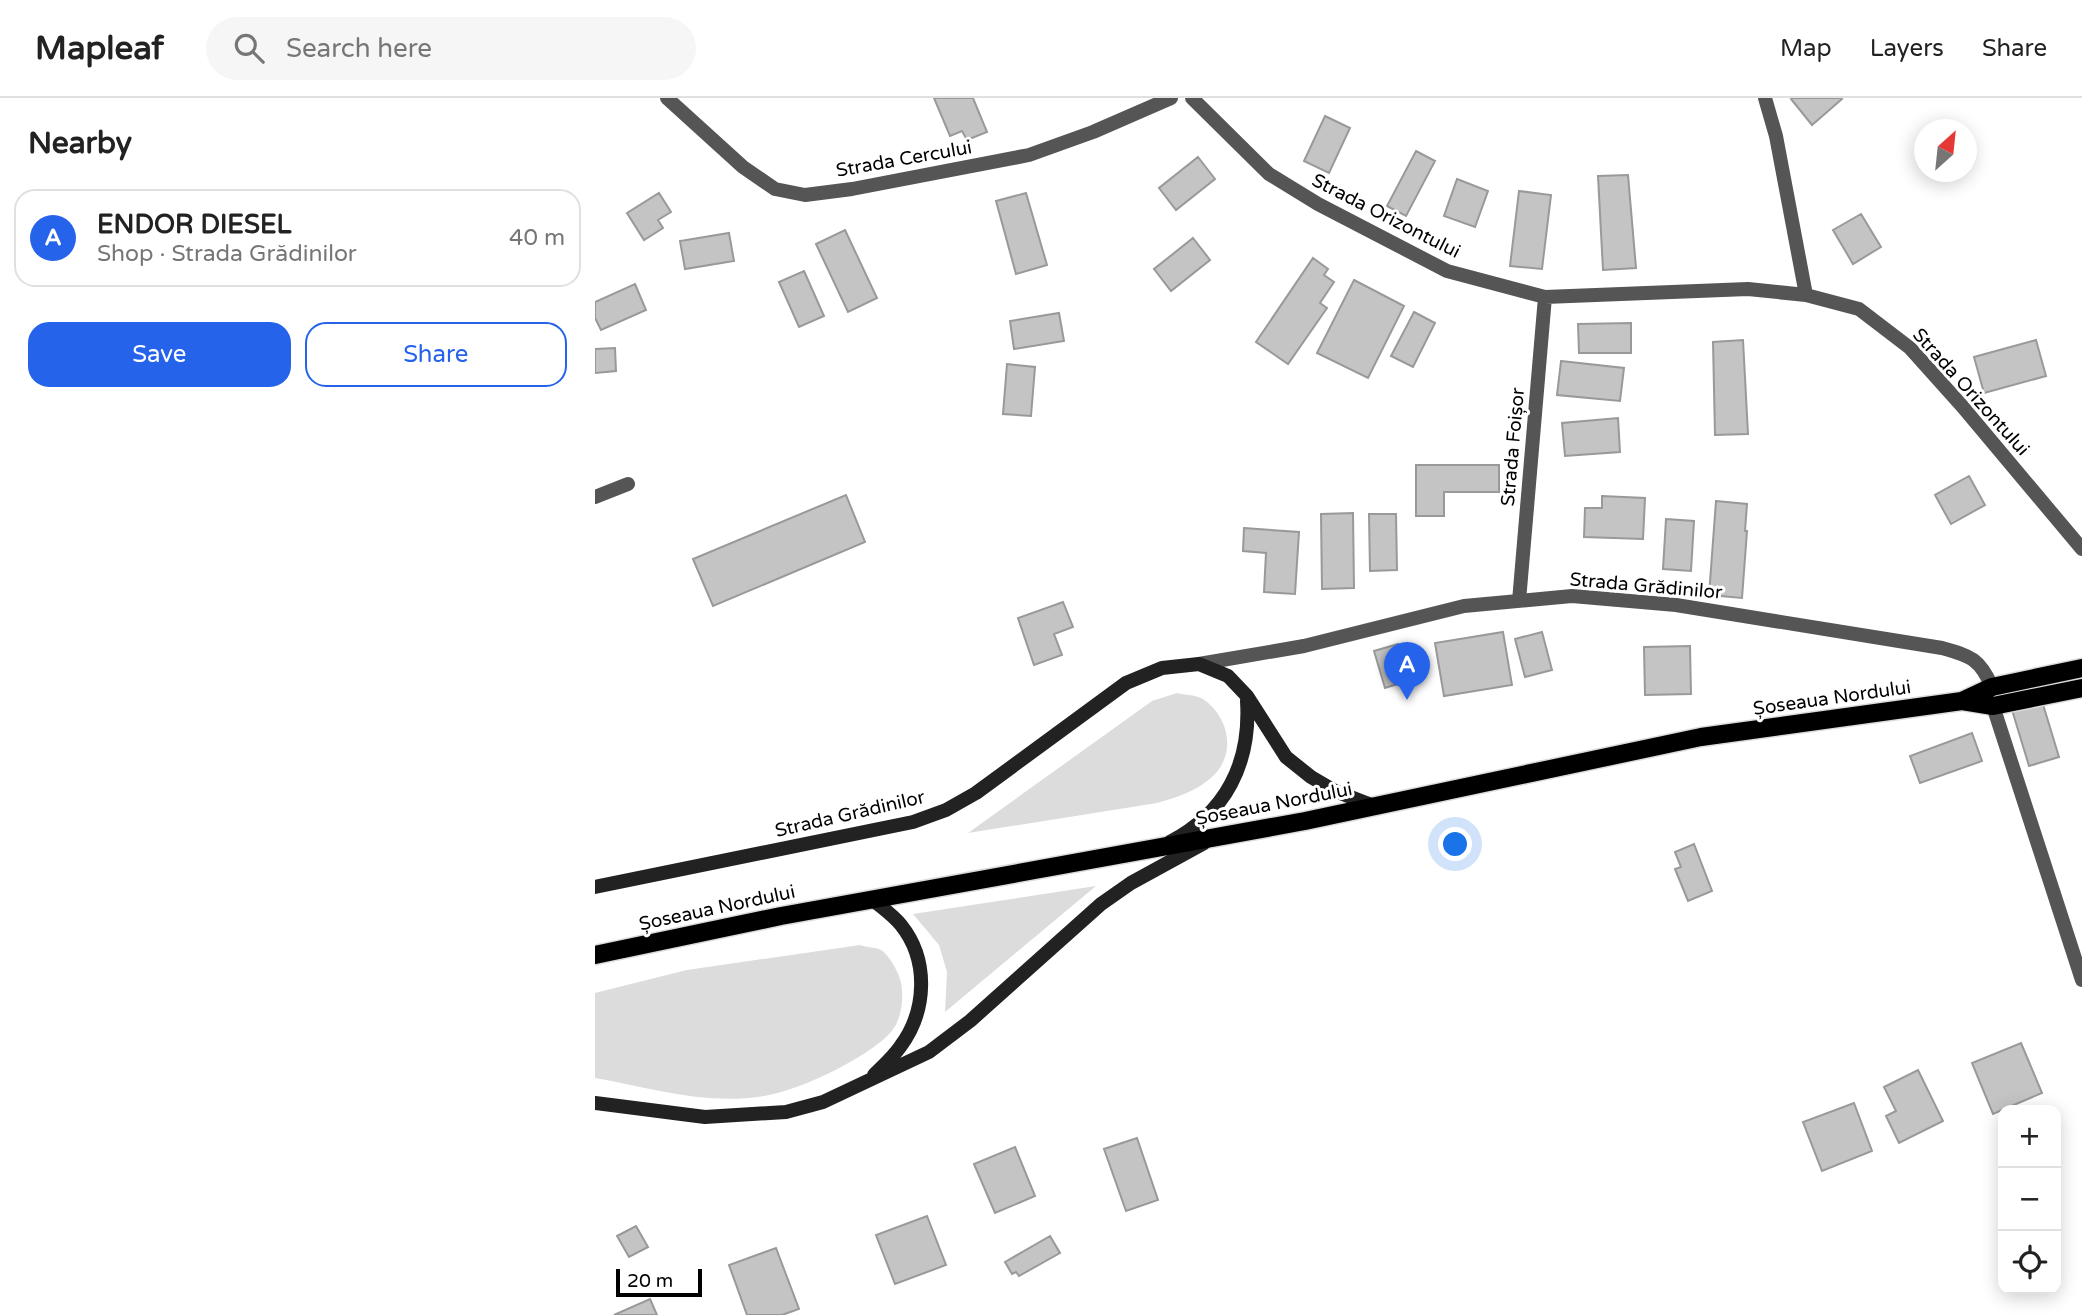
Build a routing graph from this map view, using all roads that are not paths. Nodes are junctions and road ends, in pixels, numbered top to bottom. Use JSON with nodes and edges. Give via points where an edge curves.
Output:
{"nodes":[{"id":1,"x":667,"y":98,"type":"edge"},
{"id":2,"x":1171,"y":98,"type":"edge"},
{"id":3,"x":1192,"y":98,"type":"edge"},
{"id":4,"x":1765,"y":98,"type":"edge"},
{"id":5,"x":1806,"y":295,"type":"junction"},
{"id":6,"x":1545,"y":297,"type":"junction"},
{"id":7,"x":628,"y":484,"type":"dead end"},
{"id":8,"x":595,"y":497,"type":"edge"},
{"id":9,"x":2082,"y":549,"type":"edge"},
{"id":10,"x":1520,"y":601,"type":"junction"},
{"id":11,"x":1199,"y":664,"type":"junction"},
{"id":12,"x":2082,"y":667,"type":"edge"},
{"id":13,"x":1992,"y":687,"type":"junction"},
{"id":14,"x":2082,"y":688,"type":"edge"},
{"id":15,"x":1247,"y":696,"type":"junction"},
{"id":16,"x":1962,"y":701,"type":"junction"},
{"id":17,"x":1993,"y":706,"type":"junction"},
{"id":18,"x":1374,"y":806,"type":"junction"},
{"id":19,"x":1218,"y":835,"type":"junction"},
{"id":20,"x":1162,"y":846,"type":"junction"},
{"id":21,"x":595,"y":887,"type":"edge"},
{"id":22,"x":872,"y":899,"type":"junction"},
{"id":23,"x":595,"y":955,"type":"edge"},
{"id":24,"x":2082,"y":979,"type":"edge"},
{"id":25,"x":870,"y":1080,"type":"junction"},
{"id":26,"x":595,"y":1103,"type":"edge"}],
"edges":[{"from":1,"to":2,"type":"street","name":"Strada Cercului","via":[[743,167],[775,189],[805,195],[1029,155]]},
{"from":3,"to":6,"type":"street","name":"Strada Orizontului","via":[[1269,174],[1296,191],[1447,271]]},
{"from":4,"to":5,"type":"street"},
{"from":5,"to":6,"type":"street","name":"Strada Orizontului","via":[[1748,289]]},
{"from":5,"to":9,"type":"street","name":"Strada Orizontului","via":[[1859,309],[1910,348]]},
{"from":6,"to":10,"type":"street","name":"Strada Foișor"},
{"from":7,"to":8,"type":"street"},
{"from":10,"to":11,"type":"street","name":"Strada Grădinilor","via":[[1464,606],[1304,646]]},
{"from":10,"to":13,"type":"street","name":"Strada Grădinilor","via":[[1572,596],[1676,605],[1942,648],[1967,655],[1983,667]]},
{"from":11,"to":15,"type":"street","via":[[1228,676]]},
{"from":11,"to":21,"type":"street","name":"Strada Grădinilor","via":[[1162,668],[1126,683],[946,810],[913,822]]},
{"from":12,"to":13,"type":"main road","name":"Șoseaua Nordului"},
{"from":13,"to":16,"type":"main road","name":"Șoseaua Nordului"},
{"from":14,"to":17,"type":"main road","name":"Șoseaua Nordului"},
{"from":15,"to":18,"type":"street","via":[[1286,757],[1335,791]]},
{"from":15,"to":20,"type":"street","via":[[1245,749],[1224,797],[1186,834]]},
{"from":16,"to":17,"type":"main road","name":"Șoseaua Nordului"},
{"from":16,"to":18,"type":"main road","name":"Șoseaua Nordului","via":[[1701,737]]},
{"from":17,"to":24,"type":"street"},
{"from":18,"to":19,"type":"main road","name":"Șoseaua Nordului"},
{"from":19,"to":20,"type":"main road","name":"Șoseaua Nordului"},
{"from":19,"to":25,"type":"street","via":[[1101,904],[929,1052]]},
{"from":20,"to":22,"type":"main road","name":"Șoseaua Nordului"},
{"from":22,"to":23,"type":"main road","name":"Șoseaua Nordului"},
{"from":22,"to":25,"type":"street","via":[[900,924],[919,957],[922,993],[916,1020],[901,1046]]},
{"from":25,"to":26,"type":"street","via":[[823,1102],[748,1116],[705,1117]]}]}
